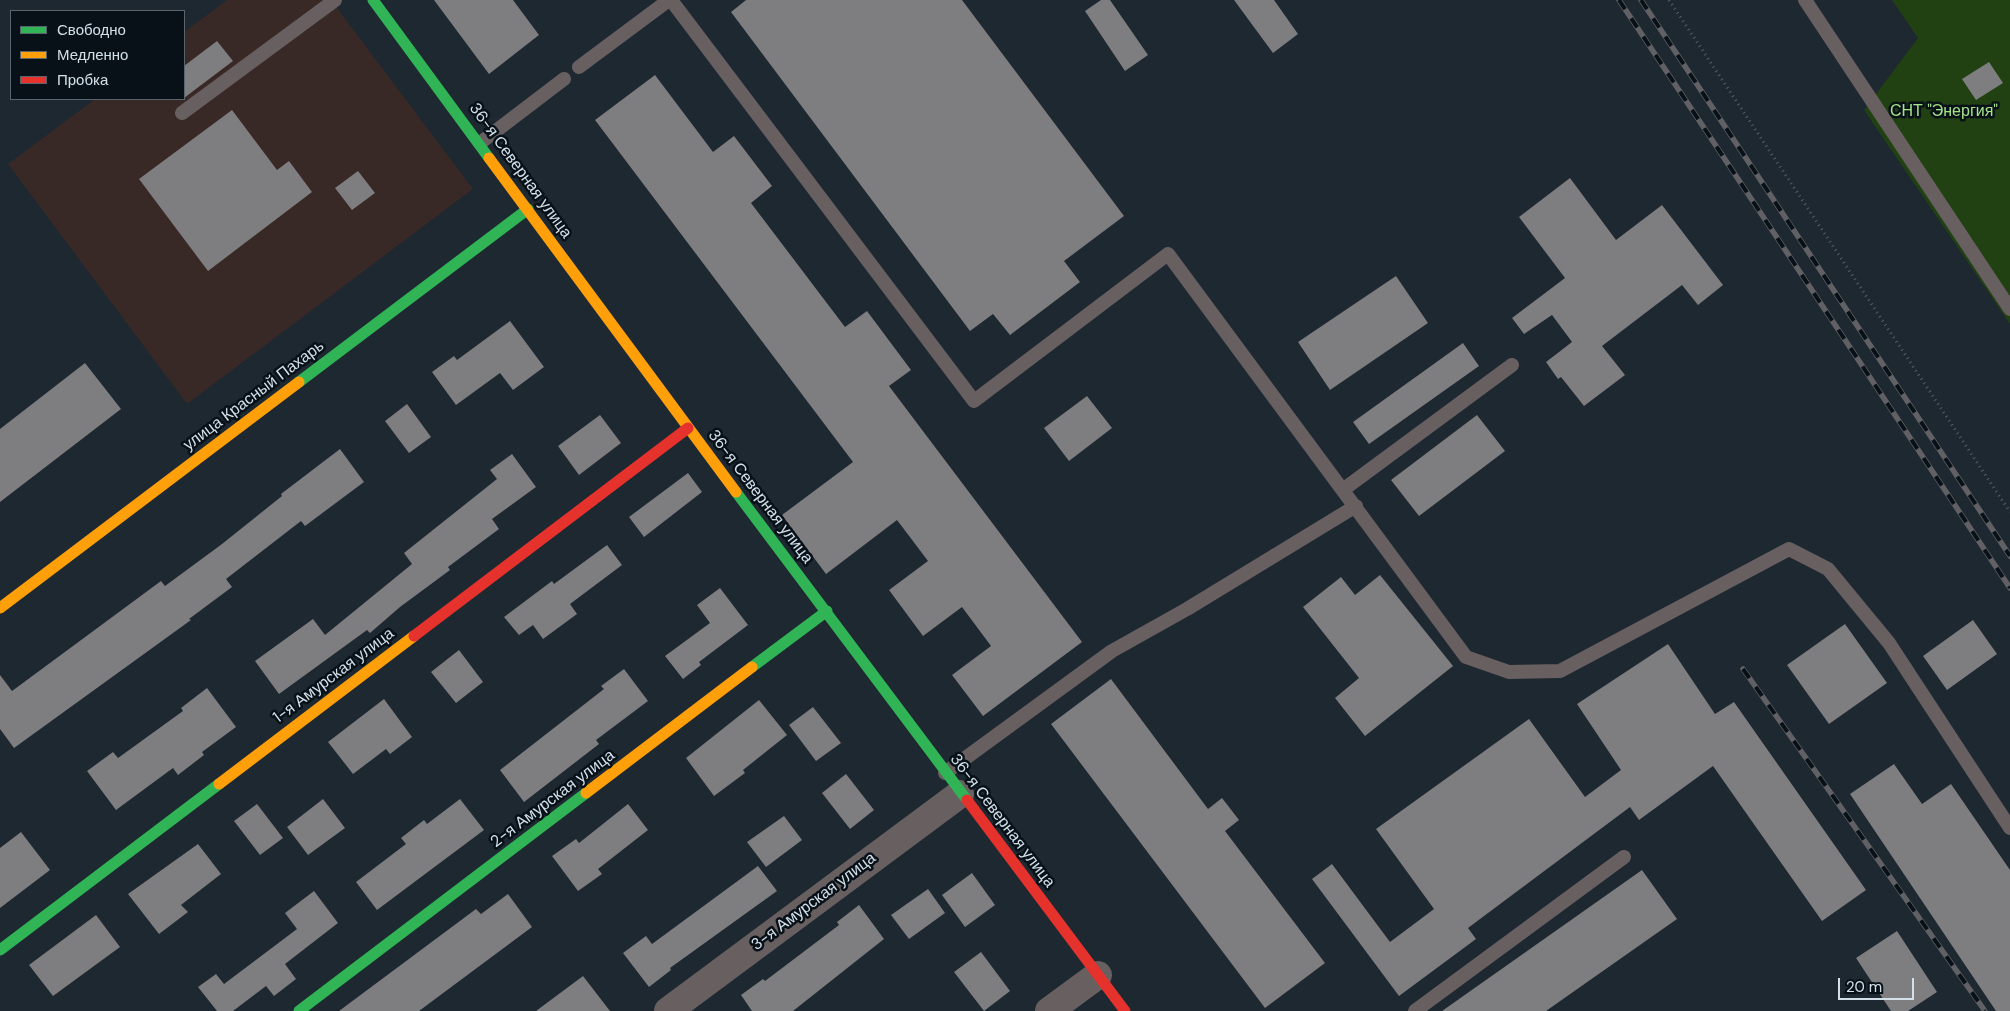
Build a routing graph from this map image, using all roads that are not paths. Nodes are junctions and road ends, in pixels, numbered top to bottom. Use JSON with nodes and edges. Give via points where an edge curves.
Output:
{"nodes":[{"id":1,"x":335,"y":0,"type":"edge"},
{"id":2,"x":372,"y":0,"type":"edge"},
{"id":3,"x":670,"y":0,"type":"edge"},
{"id":4,"x":1805,"y":0,"type":"edge"},
{"id":5,"x":579,"y":68,"type":"dead end"},
{"id":6,"x":564,"y":79,"type":"dead end"},
{"id":7,"x":182,"y":114,"type":"dead end"},
{"id":8,"x":480,"y":142,"type":"junction"},
{"id":9,"x":528,"y":209,"type":"junction"},
{"id":10,"x":2010,"y":309,"type":"edge"},
{"id":11,"x":1512,"y":365,"type":"dead end"},
{"id":12,"x":688,"y":428,"type":"junction"},
{"id":13,"x":1344,"y":490,"type":"junction"},
{"id":14,"x":1356,"y":506,"type":"junction"},
{"id":15,"x":0,"y":608,"type":"edge"},
{"id":16,"x":827,"y":611,"type":"junction"},
{"id":17,"x":953,"y":783,"type":"junction"},
{"id":18,"x":2010,"y":828,"type":"edge"},
{"id":19,"x":1624,"y":857,"type":"dead end"},
{"id":20,"x":0,"y":950,"type":"edge"},
{"id":21,"x":1098,"y":974,"type":"junction"},
{"id":22,"x":299,"y":1011,"type":"edge"},
{"id":23,"x":668,"y":1011,"type":"edge"},
{"id":24,"x":1049,"y":1011,"type":"edge"},
{"id":25,"x":1125,"y":1011,"type":"edge"},
{"id":26,"x":1415,"y":1011,"type":"edge"}],
"edges":[{"from":1,"to":7,"type":"lane"},
{"from":2,"to":8,"type":"street","name":"36-я Северная улица"},
{"from":3,"to":5,"type":"lane"},
{"from":3,"to":13,"type":"lane","via":[[974,401],[1168,254]]},
{"from":4,"to":10,"type":"lane"},
{"from":6,"to":8,"type":"lane"},
{"from":8,"to":9,"type":"street","name":"36-я Северная улица"},
{"from":9,"to":12,"type":"street","name":"36-я Северная улица"},
{"from":9,"to":15,"type":"street","name":"улица Красный Пахарь"},
{"from":11,"to":13,"type":"lane"},
{"from":12,"to":16,"type":"street","name":"36-я Северная улица"},
{"from":12,"to":20,"type":"street","name":"1-я Амурская улица"},
{"from":13,"to":14,"type":"lane"},
{"from":14,"to":17,"type":"lane","via":[[1112,651]]},
{"from":14,"to":18,"type":"lane","via":[[1466,657],[1509,672],[1560,671],[1788,549],[1828,569],[1889,643]]},
{"from":16,"to":17,"type":"street","name":"36-я Северная улица"},
{"from":16,"to":22,"type":"street","name":"2-я Амурская улица"},
{"from":17,"to":21,"type":"street","name":"36-я Северная улица"},
{"from":17,"to":23,"type":"street","name":"3-я Амурская улица"},
{"from":19,"to":26,"type":"lane"},
{"from":21,"to":24,"type":"street"},
{"from":21,"to":25,"type":"street","name":"36-я Северная улица"}]}
